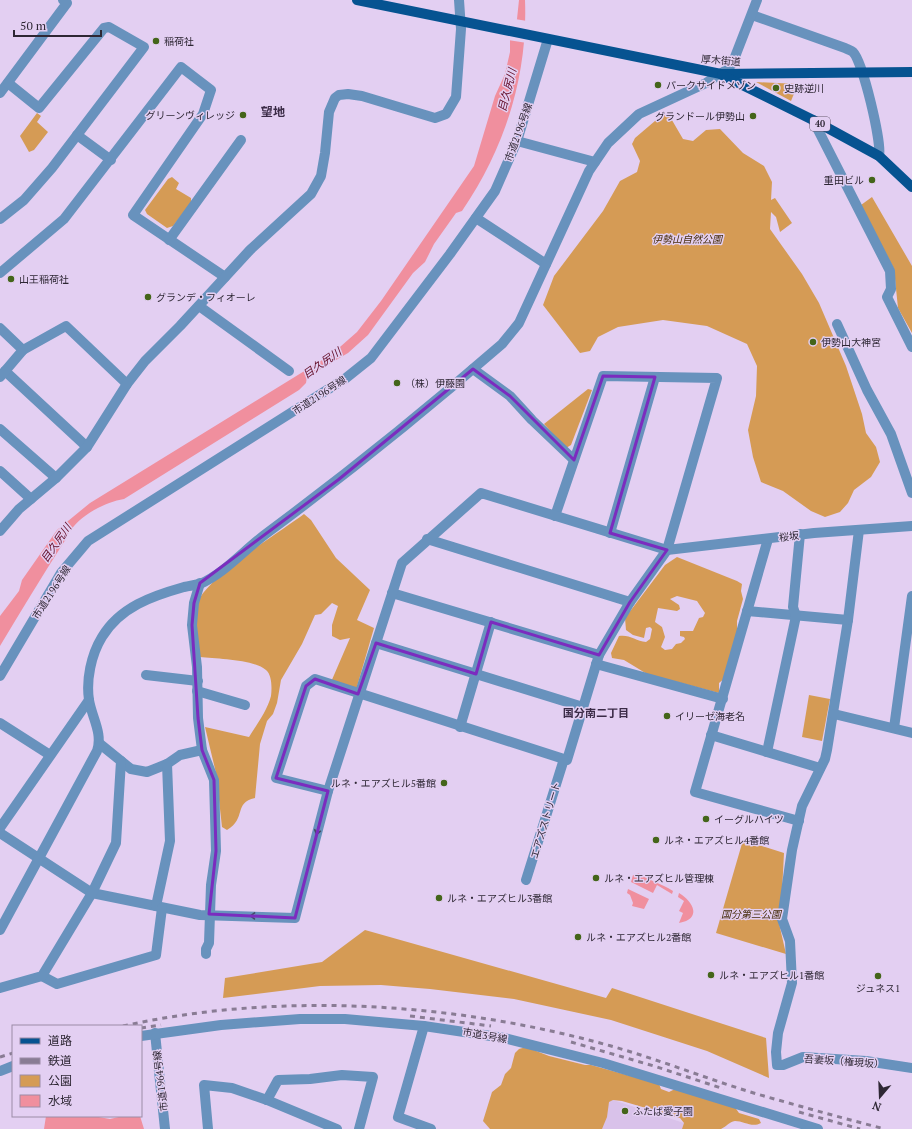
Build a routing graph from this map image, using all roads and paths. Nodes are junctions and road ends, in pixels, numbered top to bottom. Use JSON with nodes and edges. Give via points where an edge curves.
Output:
{"nodes":[{"id":1,"x":63,"y":0,"type":"edge"},
{"id":2,"x":357,"y":0,"type":"edge"},
{"id":3,"x":459,"y":0,"type":"edge"},
{"id":4,"x":757,"y":0,"type":"edge"},
{"id":5,"x":752,"y":15,"type":"junction"},
{"id":6,"x":461,"y":22,"type":"junction"},
{"id":7,"x":548,"y":39,"type":"junction"},
{"id":8,"x":734,"y":62,"type":"junction"},
{"id":9,"x":912,"y":72,"type":"edge"},
{"id":10,"x":862,"y":73,"type":"junction"},
{"id":11,"x":720,"y":74,"type":"junction"},
{"id":12,"x":735,"y":78,"type":"junction"},
{"id":13,"x":8,"y":83,"type":"junction"},
{"id":14,"x":0,"y":93,"type":"edge"},
{"id":15,"x":813,"y":120,"type":"junction"},
{"id":16,"x":77,"y":135,"type":"junction"},
{"id":17,"x":241,"y":140,"type":"dead end"},
{"id":18,"x":517,"y":141,"type":"junction"},
{"id":19,"x":879,"y":156,"type":"junction"},
{"id":20,"x":111,"y":160,"type":"junction"},
{"id":21,"x":595,"y":162,"type":"junction"},
{"id":22,"x":912,"y":186,"type":"edge"},
{"id":23,"x":476,"y":218,"type":"junction"},
{"id":24,"x":0,"y":219,"type":"edge"},
{"id":25,"x":169,"y":240,"type":"junction"},
{"id":26,"x":546,"y":264,"type":"junction"},
{"id":27,"x":0,"y":273,"type":"edge"},
{"id":28,"x":225,"y":277,"type":"junction"},
{"id":29,"x":199,"y":306,"type":"junction"},
{"id":30,"x":837,"y":324,"type":"dead end"},
{"id":31,"x":0,"y":328,"type":"edge"},
{"id":32,"x":912,"y":347,"type":"edge"},
{"id":33,"x":23,"y":350,"type":"junction"},
{"id":34,"x":473,"y":369,"type":"junction"},
{"id":35,"x":288,"y":371,"type":"dead end"},
{"id":36,"x":2,"y":374,"type":"edge"},
{"id":37,"x":655,"y":377,"type":"junction"},
{"id":38,"x":127,"y":384,"type":"junction"},
{"id":39,"x":0,"y":429,"type":"edge"},
{"id":40,"x":87,"y":447,"type":"junction"},
{"id":41,"x":574,"y":460,"type":"junction"},
{"id":42,"x":0,"y":471,"type":"edge"},
{"id":43,"x":56,"y":478,"type":"junction"},
{"id":44,"x":912,"y":493,"type":"edge"},
{"id":45,"x":32,"y":499,"type":"junction"},
{"id":46,"x":555,"y":516,"type":"junction"},
{"id":47,"x":912,"y":526,"type":"edge"},
{"id":48,"x":859,"y":530,"type":"junction"},
{"id":49,"x":0,"y":531,"type":"edge"},
{"id":50,"x":610,"y":533,"type":"junction"},
{"id":51,"x":800,"y":534,"type":"junction"},
{"id":52,"x":768,"y":539,"type":"junction"},
{"id":53,"x":427,"y":540,"type":"junction"},
{"id":54,"x":667,"y":550,"type":"junction"},
{"id":55,"x":200,"y":584,"type":"junction"},
{"id":56,"x":392,"y":593,"type":"junction"},
{"id":57,"x":912,"y":596,"type":"edge"},
{"id":58,"x":630,"y":602,"type":"junction"},
{"id":59,"x":746,"y":610,"type":"junction"},
{"id":60,"x":796,"y":616,"type":"junction"},
{"id":61,"x":848,"y":620,"type":"junction"},
{"id":62,"x":491,"y":622,"type":"junction"},
{"id":63,"x":376,"y":643,"type":"junction"},
{"id":64,"x":597,"y":659,"type":"junction"},
{"id":65,"x":476,"y":674,"type":"junction"},
{"id":66,"x":146,"y":675,"type":"dead end"},
{"id":67,"x":0,"y":676,"type":"edge"},
{"id":68,"x":198,"y":686,"type":"junction"},
{"id":69,"x":358,"y":694,"type":"junction"},
{"id":70,"x":723,"y":699,"type":"junction"},
{"id":71,"x":89,"y":700,"type":"junction"},
{"id":72,"x":245,"y":705,"type":"dead end"},
{"id":73,"x":583,"y":707,"type":"junction"},
{"id":74,"x":834,"y":714,"type":"junction"},
{"id":75,"x":0,"y":723,"type":"edge"},
{"id":76,"x":460,"y":727,"type":"junction"},
{"id":77,"x":894,"y":728,"type":"junction"},
{"id":78,"x":912,"y":733,"type":"edge"},
{"id":79,"x":711,"y":735,"type":"junction"},
{"id":80,"x":100,"y":744,"type":"junction"},
{"id":81,"x":202,"y":750,"type":"junction"},
{"id":82,"x":767,"y":752,"type":"junction"},
{"id":83,"x":50,"y":754,"type":"junction"},
{"id":84,"x":564,"y":759,"type":"junction"},
{"id":85,"x":121,"y":761,"type":"junction"},
{"id":86,"x":167,"y":764,"type":"junction"},
{"id":87,"x":820,"y":768,"type":"junction"},
{"id":88,"x":328,"y":791,"type":"junction"},
{"id":89,"x":799,"y":821,"type":"junction"},
{"id":90,"x":0,"y":828,"type":"edge"},
{"id":91,"x":0,"y":832,"type":"edge"},
{"id":92,"x":40,"y":858,"type":"junction"},
{"id":93,"x":526,"y":880,"type":"dead end"},
{"id":94,"x":92,"y":893,"type":"junction"},
{"id":95,"x":159,"y":907,"type":"junction"},
{"id":96,"x":209,"y":914,"type":"junction"},
{"id":97,"x":0,"y":930,"type":"edge"},
{"id":98,"x":206,"y":954,"type":"dead end"},
{"id":99,"x":42,"y":976,"type":"junction"},
{"id":100,"x":0,"y":988,"type":"edge"},
{"id":101,"x":424,"y":1026,"type":"junction"},
{"id":102,"x":154,"y":1033,"type":"junction"},
{"id":103,"x":142,"y":1036,"type":"edge"},
{"id":104,"x":12,"y":1066,"type":"edge"},
{"id":105,"x":912,"y":1068,"type":"edge"},
{"id":106,"x":0,"y":1071,"type":"edge"},
{"id":107,"x":267,"y":1100,"type":"junction"},
{"id":108,"x":814,"y":1128,"type":"edge"},
{"id":109,"x":165,"y":1129,"type":"edge"},
{"id":110,"x":208,"y":1129,"type":"edge"},
{"id":111,"x":337,"y":1129,"type":"edge"},
{"id":112,"x":360,"y":1129,"type":"edge"},
{"id":113,"x":432,"y":1129,"type":"edge"}],
"edges":[{"from":1,"to":13,"type":"street","via":[[67,3]]},
{"from":2,"to":6,"type":"main road","number":"40"},
{"from":3,"to":6,"type":"street"},
{"from":4,"to":5,"type":"street"},
{"from":5,"to":8,"type":"street"},
{"from":5,"to":10,"type":"street","via":[[853,52]]},
{"from":6,"to":7,"type":"main road","name":"厚木街道","number":"40"},
{"from":6,"to":28,"type":"street","via":[[456,97],[446,114],[429,117],[355,95],[343,94],[335,98],[329,112],[324,164],[314,191],[298,209],[260,240]]},
{"from":7,"to":11,"type":"main road","name":"厚木街道","number":"40"},
{"from":7,"to":18,"type":"street","name":"市道2196号線"},
{"from":8,"to":11,"type":"street"},
{"from":8,"to":12,"type":"street"},
{"from":9,"to":10,"type":"main road","name":"厚木街道","number":"40"},
{"from":10,"to":12,"type":"main road","name":"厚木街道","number":"40"},
{"from":10,"to":19,"type":"street","via":[[880,145]]},
{"from":11,"to":12,"type":"main road","number":"40"},
{"from":11,"to":21,"type":"street","via":[[639,114],[608,143]]},
{"from":12,"to":15,"type":"main road","number":"40"},
{"from":13,"to":14,"type":"street"},
{"from":13,"to":16,"type":"street","via":[[40,108],[104,28],[109,27],[144,47]]},
{"from":15,"to":19,"type":"main road","number":"40"},
{"from":15,"to":32,"type":"street","via":[[890,271],[891,289],[887,297]]},
{"from":16,"to":20,"type":"street"},
{"from":16,"to":24,"type":"street","via":[[24,200]]},
{"from":17,"to":25,"type":"street","via":[[194,195]]},
{"from":18,"to":21,"type":"street"},
{"from":18,"to":23,"type":"street","name":"市道2196号線","via":[[495,191]]},
{"from":19,"to":22,"type":"main road","number":"40"},
{"from":20,"to":25,"type":"street","via":[[181,67],[211,90],[203,114],[133,215]]},
{"from":20,"to":27,"type":"street","via":[[64,219]]},
{"from":21,"to":26,"type":"street"},
{"from":23,"to":26,"type":"street"},
{"from":23,"to":67,"type":"street","name":"市道2196号線","via":[[371,358],[339,382],[88,542],[60,573]]},
{"from":25,"to":28,"type":"street"},
{"from":26,"to":34,"type":"street","via":[[519,323],[502,344]]},
{"from":28,"to":29,"type":"street"},
{"from":29,"to":35,"type":"street"},
{"from":29,"to":38,"type":"street","via":[[145,361]]},
{"from":30,"to":44,"type":"street","via":[[867,390],[891,434]]},
{"from":31,"to":33,"type":"street"},
{"from":33,"to":36,"type":"street"},
{"from":33,"to":38,"type":"street","via":[[66,326]]},
{"from":34,"to":41,"type":"street","via":[[510,396]]},
{"from":34,"to":55,"type":"street","via":[[338,480],[254,542],[226,567]]},
{"from":36,"to":40,"type":"street"},
{"from":37,"to":41,"type":"street","via":[[603,376]]},
{"from":37,"to":50,"type":"street"},
{"from":37,"to":54,"type":"street","via":[[716,378]]},
{"from":38,"to":40,"type":"street"},
{"from":39,"to":43,"type":"street"},
{"from":40,"to":43,"type":"street"},
{"from":41,"to":46,"type":"street"},
{"from":42,"to":45,"type":"street"},
{"from":43,"to":45,"type":"street"},
{"from":45,"to":49,"type":"street","via":[[19,509]]},
{"from":46,"to":50,"type":"street"},
{"from":46,"to":53,"type":"street","via":[[481,494]]},
{"from":47,"to":48,"type":"street","name":"桜坂"},
{"from":48,"to":51,"type":"street","name":"桜坂"},
{"from":48,"to":61,"type":"street"},
{"from":50,"to":54,"type":"street"},
{"from":51,"to":52,"type":"street","name":"桜坂"},
{"from":51,"to":60,"type":"street","via":[[793,607]]},
{"from":52,"to":54,"type":"street","name":"桜坂"},
{"from":52,"to":59,"type":"street"},
{"from":53,"to":56,"type":"street","via":[[402,563]]},
{"from":53,"to":58,"type":"street"},
{"from":54,"to":58,"type":"street"},
{"from":55,"to":68,"type":"street","via":[[194,603],[192,624]]},
{"from":55,"to":71,"type":"street","via":[[142,601],[112,622],[94,655],[89,677]]},
{"from":56,"to":62,"type":"street"},
{"from":56,"to":63,"type":"street"},
{"from":57,"to":77,"type":"street"},
{"from":58,"to":64,"type":"street"},
{"from":59,"to":60,"type":"street"},
{"from":59,"to":70,"type":"street"},
{"from":60,"to":61,"type":"street"},
{"from":60,"to":82,"type":"street"},
{"from":61,"to":74,"type":"street"},
{"from":62,"to":64,"type":"street"},
{"from":62,"to":65,"type":"street"},
{"from":63,"to":65,"type":"street"},
{"from":63,"to":69,"type":"street"},
{"from":64,"to":70,"type":"street"},
{"from":64,"to":73,"type":"street"},
{"from":65,"to":73,"type":"street"},
{"from":65,"to":76,"type":"street"},
{"from":66,"to":68,"type":"street"},
{"from":68,"to":72,"type":"street"},
{"from":68,"to":81,"type":"street"},
{"from":69,"to":76,"type":"street"},
{"from":69,"to":88,"type":"street"},
{"from":69,"to":88,"type":"street","via":[[315,680],[306,686],[276,778]]},
{"from":70,"to":79,"type":"street"},
{"from":71,"to":80,"type":"street"},
{"from":71,"to":83,"type":"street"},
{"from":73,"to":84,"type":"street","name":"エアズストリート","via":[[567,760]]},
{"from":74,"to":77,"type":"street"},
{"from":74,"to":87,"type":"street","via":[[825,759]]},
{"from":75,"to":83,"type":"street"},
{"from":76,"to":84,"type":"street"},
{"from":77,"to":78,"type":"street"},
{"from":79,"to":82,"type":"street"},
{"from":79,"to":89,"type":"street","via":[[695,792]]},
{"from":80,"to":85,"type":"street"},
{"from":80,"to":92,"type":"street"},
{"from":81,"to":86,"type":"street","via":[[180,755]]},
{"from":81,"to":96,"type":"street","via":[[214,780],[216,851]]},
{"from":82,"to":87,"type":"street"},
{"from":83,"to":90,"type":"street"},
{"from":84,"to":93,"type":"street","name":"エアズストリート"},
{"from":85,"to":86,"type":"street","via":[[131,769],[147,772]]},
{"from":85,"to":94,"type":"street","via":[[116,843]]},
{"from":86,"to":95,"type":"street","via":[[170,841]]},
{"from":87,"to":89,"type":"street","via":[[802,806]]},
{"from":88,"to":96,"type":"street","one_way":true,"via":[[295,918]]},
{"from":89,"to":105,"type":"street","name":"吾妻坂（権現坂）","via":[[782,919],[790,941],[792,978],[778,1033],[777,1065],[803,1057],[866,1061]]},
{"from":91,"to":92,"type":"street"},
{"from":92,"to":94,"type":"street"},
{"from":92,"to":97,"type":"street"},
{"from":94,"to":95,"type":"street"},
{"from":94,"to":99,"type":"street"},
{"from":95,"to":96,"type":"street","via":[[200,915]]},
{"from":95,"to":99,"type":"street","via":[[156,955],[57,984]]},
{"from":96,"to":98,"type":"street","via":[[209,944]]},
{"from":99,"to":100,"type":"street"},
{"from":101,"to":102,"type":"street","name":"市道3号線","via":[[345,1019],[300,1019]]},
{"from":101,"to":108,"type":"street","name":"市道3号線","via":[[504,1038],[595,1061]]},
{"from":101,"to":113,"type":"street","via":[[398,1117]]},
{"from":102,"to":103,"type":"street","name":"市道3号線"},
{"from":102,"to":109,"type":"street","name":"市道1964号線"},
{"from":104,"to":106,"type":"street"},
{"from":107,"to":110,"type":"street","via":[[232,1088],[204,1085]]},
{"from":107,"to":111,"type":"street"},
{"from":107,"to":112,"type":"street","via":[[278,1080],[342,1075],[373,1077]]}]}
